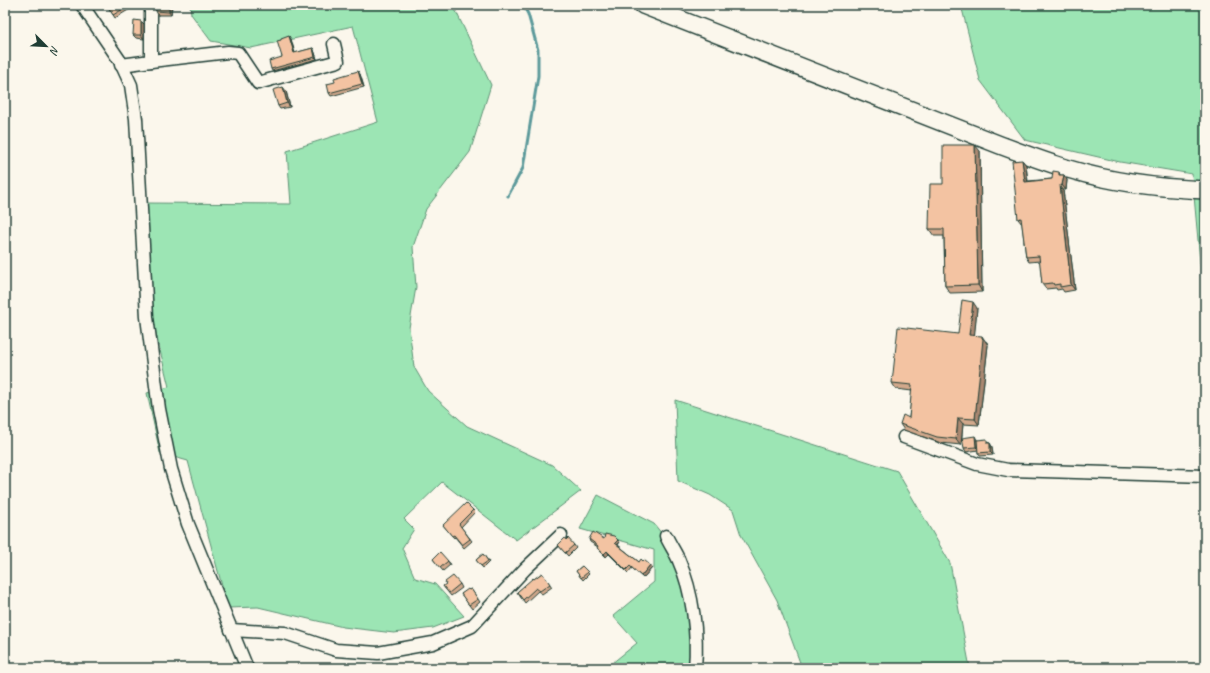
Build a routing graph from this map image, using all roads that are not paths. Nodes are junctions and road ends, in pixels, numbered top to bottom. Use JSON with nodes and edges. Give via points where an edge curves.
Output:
{"nodes":[{"id":1,"x":82,"y":5,"type":"edge"},
{"id":2,"x":151,"y":5,"type":"edge"},
{"id":3,"x":643,"y":5,"type":"edge"},
{"id":4,"x":334,"y":44,"type":"dead end"},
{"id":5,"x":151,"y":61,"type":"junction"},
{"id":6,"x":121,"y":65,"type":"junction"},
{"id":7,"x":1205,"y":190,"type":"edge"},
{"id":8,"x":904,"y":437,"type":"dead end"},
{"id":9,"x":1205,"y":476,"type":"edge"},
{"id":10,"x":561,"y":535,"type":"dead end"},
{"id":11,"x":666,"y":536,"type":"dead end"},
{"id":12,"x":231,"y":630,"type":"junction"},
{"id":13,"x":247,"y":668,"type":"edge"},
{"id":14,"x":695,"y":668,"type":"edge"}],
"edges":[{"from":1,"to":6,"type":"street"},
{"from":2,"to":5,"type":"street"},
{"from":3,"to":7,"type":"street","via":[[1050,163],[1095,176],[1142,185]]},
{"from":4,"to":5,"type":"street","via":[[338,61],[258,83],[238,53]]},
{"from":5,"to":6,"type":"street"},
{"from":6,"to":12,"type":"street","via":[[132,85],[134,95],[147,317],[171,469],[188,524]]},
{"from":8,"to":9,"type":"street","via":[[977,464],[1008,470]]},
{"from":10,"to":12,"type":"street","via":[[472,626],[433,643],[378,653],[336,650],[285,633]]},
{"from":11,"to":14,"type":"street","via":[[679,562],[687,587],[694,619]]},
{"from":12,"to":13,"type":"street"}]}
